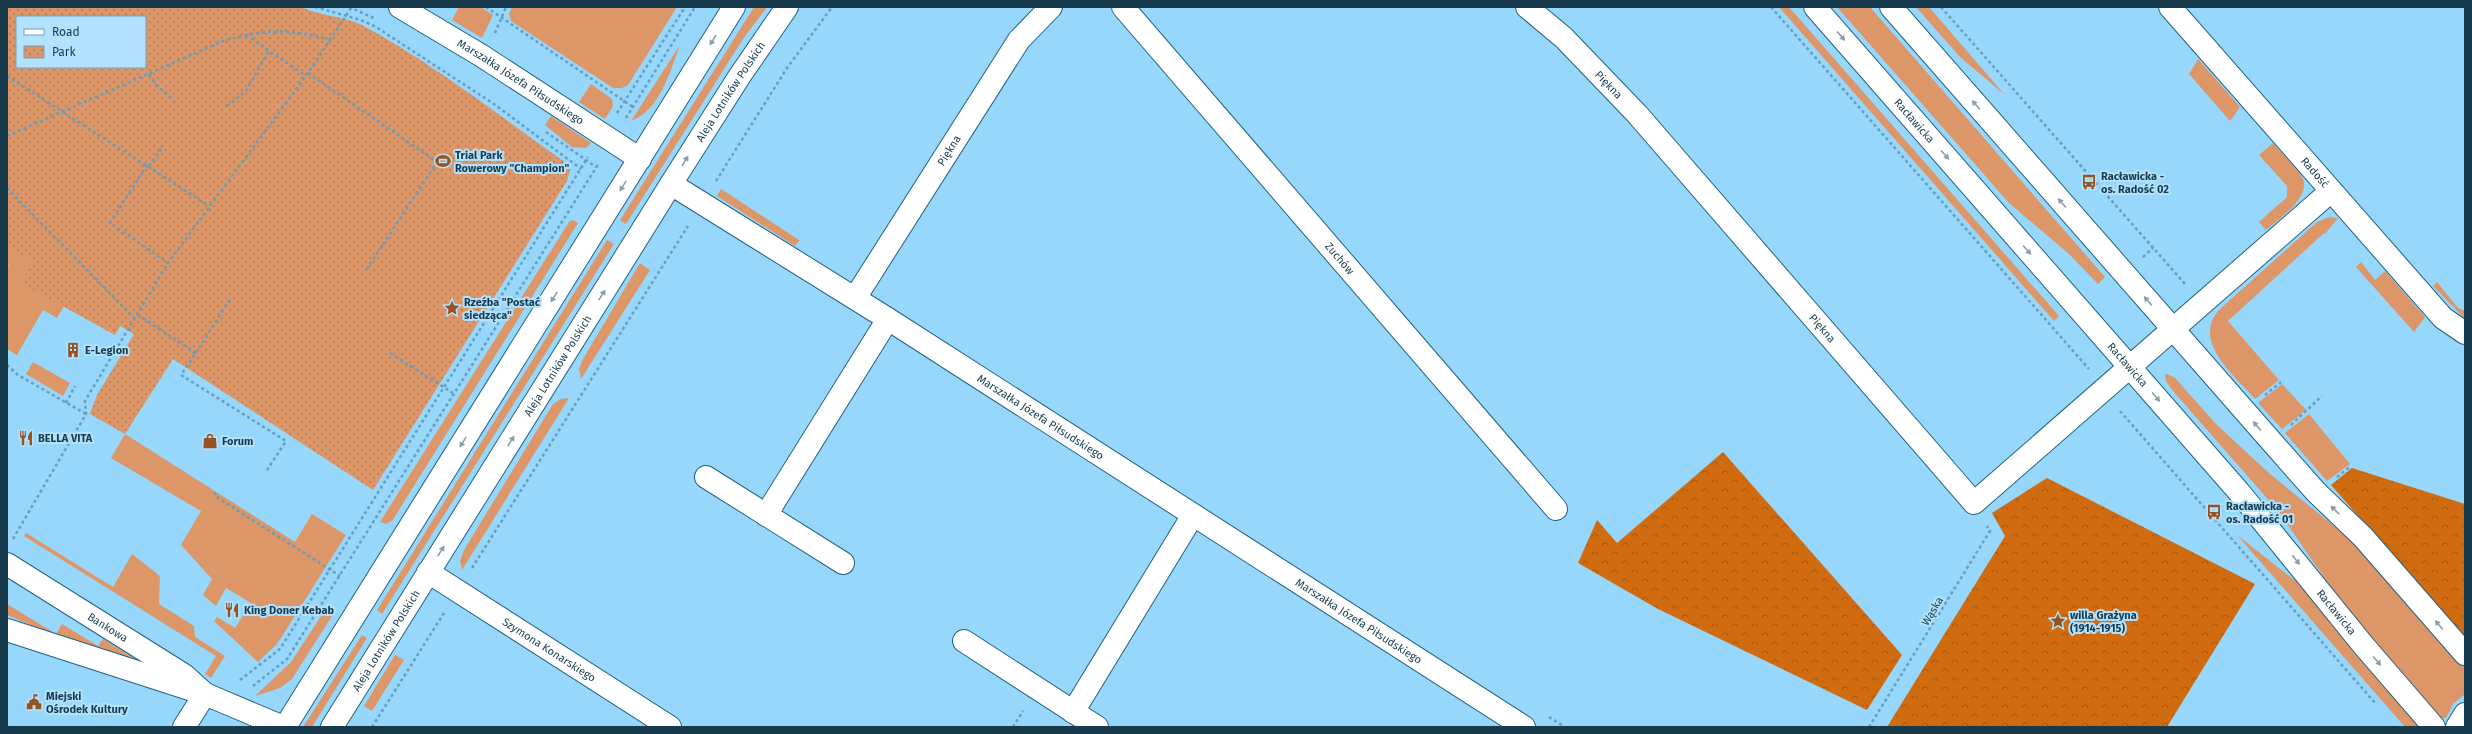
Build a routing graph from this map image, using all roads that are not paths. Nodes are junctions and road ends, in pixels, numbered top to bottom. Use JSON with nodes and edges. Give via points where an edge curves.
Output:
{"nodes":[{"id":1,"x":400,"y":7,"type":"edge"},
{"id":2,"x":734,"y":7,"type":"edge"},
{"id":3,"x":787,"y":7,"type":"edge"},
{"id":4,"x":1050,"y":7,"type":"edge"},
{"id":5,"x":1123,"y":7,"type":"edge"},
{"id":6,"x":1527,"y":7,"type":"edge"},
{"id":7,"x":1815,"y":7,"type":"edge"},
{"id":8,"x":1891,"y":7,"type":"edge"},
{"id":9,"x":2170,"y":7,"type":"edge"},
{"id":10,"x":640,"y":159,"type":"junction"},
{"id":11,"x":671,"y":184,"type":"junction"},
{"id":12,"x":2331,"y":191,"type":"junction"},
{"id":13,"x":855,"y":298,"type":"junction"},
{"id":14,"x":888,"y":319,"type":"junction"},
{"id":15,"x":2173,"y":330,"type":"junction"},
{"id":16,"x":2465,"y":333,"type":"edge"},
{"id":17,"x":2130,"y":368,"type":"junction"},
{"id":18,"x":706,"y":477,"type":"dead end"},
{"id":19,"x":1556,"y":509,"type":"dead end"},
{"id":20,"x":766,"y":515,"type":"junction"},
{"id":21,"x":1193,"y":516,"type":"junction"},
{"id":22,"x":843,"y":563,"type":"dead end"},
{"id":23,"x":7,"y":564,"type":"edge"},
{"id":24,"x":428,"y":572,"type":"junction"},
{"id":25,"x":7,"y":630,"type":"edge"},
{"id":26,"x":964,"y":641,"type":"dead end"},
{"id":27,"x":2465,"y":654,"type":"edge"},
{"id":28,"x":220,"y":700,"type":"junction"},
{"id":29,"x":1073,"y":712,"type":"junction"},
{"id":30,"x":2465,"y":714,"type":"edge"},
{"id":31,"x":184,"y":727,"type":"edge"},
{"id":32,"x":284,"y":727,"type":"edge"},
{"id":33,"x":332,"y":727,"type":"edge"},
{"id":34,"x":670,"y":727,"type":"edge"},
{"id":35,"x":1097,"y":727,"type":"edge"},
{"id":36,"x":1524,"y":727,"type":"edge"},
{"id":37,"x":2434,"y":727,"type":"edge"},
{"id":38,"x":2457,"y":727,"type":"edge"}],
"edges":[{"from":1,"to":10,"type":"street","name":"Marszałka Józefa Piłsudskiego","via":[[482,56]]},
{"from":2,"to":10,"type":"street","one_way":true},
{"from":11,"to":3,"type":"street","name":"Aleja Lotników Polskich","one_way":true},
{"from":4,"to":13,"type":"street","name":"Piękna","via":[[1019,40]]},
{"from":5,"to":19,"type":"street","name":"Zuchów"},
{"from":6,"to":17,"type":"street","name":"Piękna","via":[[1564,38],[1637,114],[1974,503]]},
{"from":7,"to":17,"type":"street","name":"Racławicka","one_way":true},
{"from":15,"to":8,"type":"street","one_way":true},
{"from":9,"to":12,"type":"street","name":"Radość"},
{"from":10,"to":32,"type":"street","one_way":true},
{"from":11,"to":13,"type":"street","name":"Marszałka Józefa Piłsudskiego"},
{"from":24,"to":11,"type":"street","name":"Aleja Lotników Polskich","one_way":true},
{"from":12,"to":15,"type":"street"},
{"from":12,"to":16,"type":"street","name":"Radość","via":[[2443,318]]},
{"from":13,"to":14,"type":"street","name":"Marszałka Józefa Piłsudskiego"},
{"from":14,"to":20,"type":"street"},
{"from":14,"to":21,"type":"street","name":"Marszałka Józefa Piłsudskiego"},
{"from":15,"to":17,"type":"street"},
{"from":27,"to":15,"type":"street","one_way":true,"via":[[2363,537],[2316,492]]},
{"from":17,"to":37,"type":"street","name":"Racławicka","one_way":true,"via":[[2267,524],[2364,646]]},
{"from":18,"to":20,"type":"street"},
{"from":20,"to":22,"type":"street"},
{"from":21,"to":29,"type":"street"},
{"from":21,"to":36,"type":"street","name":"Marszałka Józefa Piłsudskiego"},
{"from":23,"to":28,"type":"street","name":"Bankowa"},
{"from":24,"to":33,"type":"street","name":"Aleja Lotników Polskich"},
{"from":24,"to":34,"type":"street","name":"Szymona Konarskiego"},
{"from":25,"to":28,"type":"street","name":"Bankowa"},
{"from":26,"to":29,"type":"street"},
{"from":28,"to":31,"type":"street"},
{"from":28,"to":32,"type":"street","name":"Bankowa"},
{"from":29,"to":35,"type":"street"},
{"from":30,"to":38,"type":"street"}]}
